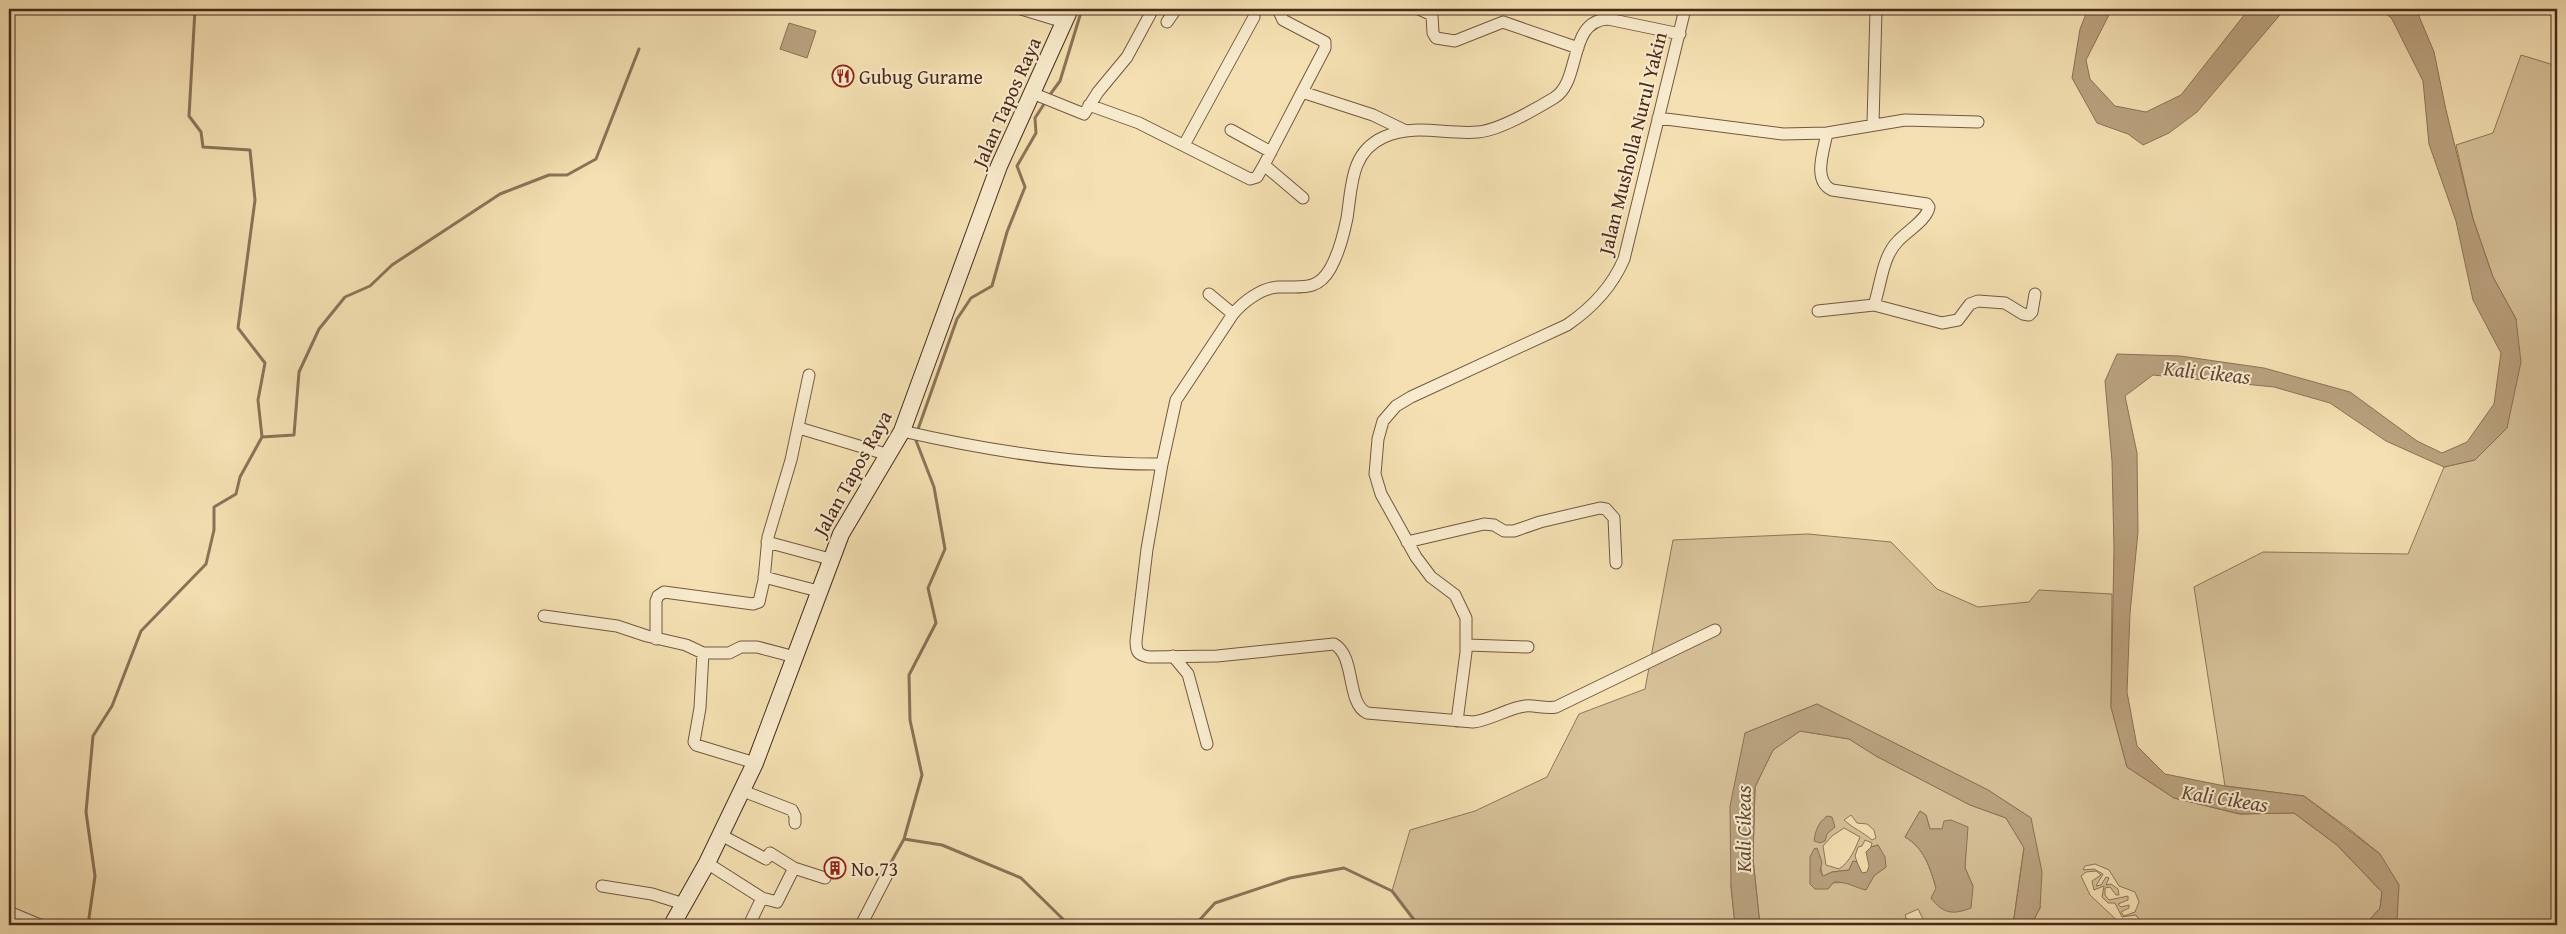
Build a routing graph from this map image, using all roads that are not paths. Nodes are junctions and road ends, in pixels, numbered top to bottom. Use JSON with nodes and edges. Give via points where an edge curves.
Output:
{"nodes":[{"id":1,"x":1021,"y":9,"type":"edge"},
{"id":2,"x":1153,"y":9,"type":"edge"},
{"id":3,"x":1176,"y":9,"type":"edge"},
{"id":4,"x":1278,"y":9,"type":"edge"},
{"id":5,"x":1419,"y":9,"type":"edge"},
{"id":6,"x":1685,"y":9,"type":"edge"},
{"id":7,"x":1876,"y":9,"type":"edge"},
{"id":8,"x":1067,"y":16,"type":"edge"},
{"id":9,"x":1254,"y":17,"type":"dead end"},
{"id":10,"x":1167,"y":22,"type":"dead end"},
{"id":11,"x":1680,"y":34,"type":"junction"},
{"id":12,"x":1578,"y":48,"type":"junction"},
{"id":13,"x":1302,"y":92,"type":"junction"},
{"id":14,"x":1037,"y":95,"type":"junction"},
{"id":15,"x":1089,"y":106,"type":"junction"},
{"id":16,"x":1658,"y":118,"type":"junction"},
{"id":17,"x":1978,"y":122,"type":"dead end"},
{"id":18,"x":1873,"y":124,"type":"junction"},
{"id":19,"x":1231,"y":130,"type":"dead end"},
{"id":20,"x":1406,"y":131,"type":"junction"},
{"id":21,"x":1827,"y":133,"type":"junction"},
{"id":22,"x":1184,"y":146,"type":"junction"},
{"id":23,"x":1272,"y":152,"type":"junction"},
{"id":24,"x":1264,"y":164,"type":"junction"},
{"id":25,"x":1303,"y":198,"type":"dead end"},
{"id":26,"x":1209,"y":294,"type":"dead end"},
{"id":27,"x":2035,"y":294,"type":"dead end"},
{"id":28,"x":1874,"y":306,"type":"junction"},
{"id":29,"x":1818,"y":311,"type":"dead end"},
{"id":30,"x":1233,"y":314,"type":"junction"},
{"id":31,"x":809,"y":376,"type":"dead end"},
{"id":32,"x":799,"y":428,"type":"junction"},
{"id":33,"x":908,"y":432,"type":"junction"},
{"id":34,"x":889,"y":454,"type":"junction"},
{"id":35,"x":1162,"y":464,"type":"junction"},
{"id":36,"x":766,"y":542,"type":"junction"},
{"id":37,"x":1407,"y":542,"type":"junction"},
{"id":38,"x":830,"y":558,"type":"junction"},
{"id":39,"x":1616,"y":563,"type":"dead end"},
{"id":40,"x":764,"y":577,"type":"junction"},
{"id":41,"x":818,"y":591,"type":"junction"},
{"id":42,"x":544,"y":616,"type":"dead end"},
{"id":43,"x":1715,"y":630,"type":"dead end"},
{"id":44,"x":656,"y":639,"type":"junction"},
{"id":45,"x":1466,"y":645,"type":"junction"},
{"id":46,"x":1528,"y":647,"type":"dead end"},
{"id":47,"x":703,"y":653,"type":"junction"},
{"id":48,"x":1173,"y":656,"type":"junction"},
{"id":49,"x":795,"y":657,"type":"junction"},
{"id":50,"x":1457,"y":720,"type":"junction"},
{"id":51,"x":1207,"y":744,"type":"dead end"},
{"id":52,"x":755,"y":763,"type":"junction"},
{"id":53,"x":743,"y":791,"type":"junction"},
{"id":54,"x":795,"y":823,"type":"dead end"},
{"id":55,"x":721,"y":835,"type":"junction"},
{"id":56,"x":707,"y":863,"type":"junction"},
{"id":57,"x":794,"y":868,"type":"junction"},
{"id":58,"x":890,"y":870,"type":"dead end"},
{"id":59,"x":825,"y":878,"type":"dead end"},
{"id":60,"x":602,"y":886,"type":"dead end"},
{"id":61,"x":762,"y":898,"type":"junction"},
{"id":62,"x":684,"y":904,"type":"junction"},
{"id":63,"x":9,"y":912,"type":"edge"},
{"id":64,"x":40,"y":925,"type":"edge"},
{"id":65,"x":672,"y":925,"type":"edge"},
{"id":66,"x":749,"y":925,"type":"edge"},
{"id":67,"x":861,"y":925,"type":"edge"}],
"edges":[{"from":1,"to":8,"type":"street"},
{"from":2,"to":15,"type":"street","via":[[1127,58]]},
{"from":3,"to":10,"type":"street"},
{"from":4,"to":13,"type":"street","via":[[1282,20],[1325,42],[1326,48]]},
{"from":5,"to":12,"type":"street","via":[[1432,15],[1436,38],[1456,41],[1503,22]]},
{"from":6,"to":11,"type":"street","name":"Jalan Musholla Nurul Yakin"},
{"from":7,"to":18,"type":"street"},
{"from":8,"to":14,"type":"main road","name":"Jalan Tapos Raya"},
{"from":9,"to":22,"type":"street"},
{"from":11,"to":12,"type":"street","via":[[1601,19],[1588,27]]},
{"from":11,"to":16,"type":"street","name":"Jalan Musholla Nurul Yakin"},
{"from":12,"to":20,"type":"street","via":[[1558,96],[1497,127],[1473,132]]},
{"from":13,"to":20,"type":"street","via":[[1373,115]]},
{"from":13,"to":23,"type":"street"},
{"from":14,"to":15,"type":"street","via":[[1082,114]]},
{"from":14,"to":33,"type":"main road","name":"Jalan Tapos Raya","via":[[999,166]]},
{"from":15,"to":22,"type":"street","via":[[1139,123]]},
{"from":16,"to":21,"type":"street","via":[[1783,134]]},
{"from":16,"to":37,"type":"street","name":"Jalan Musholla Nurul Yakin","via":[[1624,259],[1592,306],[1567,325],[1411,397],[1396,406],[1383,421],[1375,474],[1381,494]]},
{"from":17,"to":18,"type":"street","via":[[1904,120]]},
{"from":18,"to":21,"type":"street"},
{"from":19,"to":23,"type":"street"},
{"from":20,"to":30,"type":"street","via":[[1374,143],[1353,171],[1346,221],[1331,268],[1322,281],[1305,289],[1276,287],[1243,302]]},
{"from":21,"to":28,"type":"street","via":[[1820,176],[1824,185],[1832,190],[1927,204],[1929,207],[1892,248]]},
{"from":22,"to":24,"type":"street","via":[[1250,179],[1257,177]]},
{"from":23,"to":24,"type":"street"},
{"from":24,"to":25,"type":"street"},
{"from":26,"to":30,"type":"street"},
{"from":27,"to":28,"type":"street","via":[[2029,315],[2005,302],[1978,301],[1970,304],[1958,320],[1944,323]]},
{"from":28,"to":29,"type":"street"},
{"from":30,"to":35,"type":"street","via":[[1176,400]]},
{"from":31,"to":32,"type":"street"},
{"from":32,"to":34,"type":"street"},
{"from":32,"to":36,"type":"street"},
{"from":33,"to":34,"type":"main road","name":"Jalan Tapos Raya"},
{"from":33,"to":35,"type":"street","via":[[990,449],[1095,461]]},
{"from":34,"to":38,"type":"main road","name":"Jalan Tapos Raya"},
{"from":35,"to":48,"type":"street","via":[[1146,549],[1136,648],[1140,656]]},
{"from":36,"to":38,"type":"street"},
{"from":36,"to":40,"type":"street"},
{"from":37,"to":39,"type":"street","via":[[1484,524],[1514,531],[1600,508],[1606,509],[1614,518]]},
{"from":37,"to":45,"type":"street","name":"Jalan Musholla Nurul Yakin","via":[[1431,578],[1458,598],[1466,618]]},
{"from":38,"to":41,"type":"main road","name":"Jalan Tapos Raya"},
{"from":40,"to":41,"type":"street"},
{"from":40,"to":44,"type":"street","via":[[759,602],[753,604],[664,592],[656,601]]},
{"from":41,"to":49,"type":"main road","name":"Jalan Tapos Raya"},
{"from":42,"to":44,"type":"street","via":[[601,623]]},
{"from":43,"to":50,"type":"street","via":[[1566,704],[1543,709],[1525,706],[1488,720]]},
{"from":44,"to":47,"type":"street","via":[[686,645]]},
{"from":45,"to":46,"type":"street"},
{"from":45,"to":50,"type":"street","name":"Jalan Musholla Nurul Yakin"},
{"from":47,"to":49,"type":"street","via":[[729,653],[741,647]]},
{"from":47,"to":52,"type":"street","via":[[700,708],[694,733],[696,745]]},
{"from":48,"to":50,"type":"street","via":[[1217,656],[1334,644],[1343,654],[1364,712]]},
{"from":48,"to":51,"type":"street","via":[[1188,674]]},
{"from":49,"to":52,"type":"main road","name":"Jalan Tapos Raya"},
{"from":52,"to":53,"type":"main road","name":"Jalan Tapos Raya"},
{"from":53,"to":54,"type":"street","via":[[792,810]]},
{"from":53,"to":55,"type":"main road","name":"Jalan Tapos Raya"},
{"from":55,"to":56,"type":"main road","name":"Jalan Tapos Raya"},
{"from":55,"to":57,"type":"street","via":[[766,859],[770,853]]},
{"from":56,"to":61,"type":"street"},
{"from":56,"to":62,"type":"main road","name":"Jalan Tapos Raya"},
{"from":57,"to":59,"type":"street"},
{"from":57,"to":61,"type":"street","via":[[777,902]]},
{"from":58,"to":67,"type":"street"},
{"from":60,"to":62,"type":"street","via":[[652,894]]},
{"from":61,"to":66,"type":"street"},
{"from":62,"to":65,"type":"main road","name":"Jalan Tapos Raya"},
{"from":63,"to":64,"type":"street"}]}
